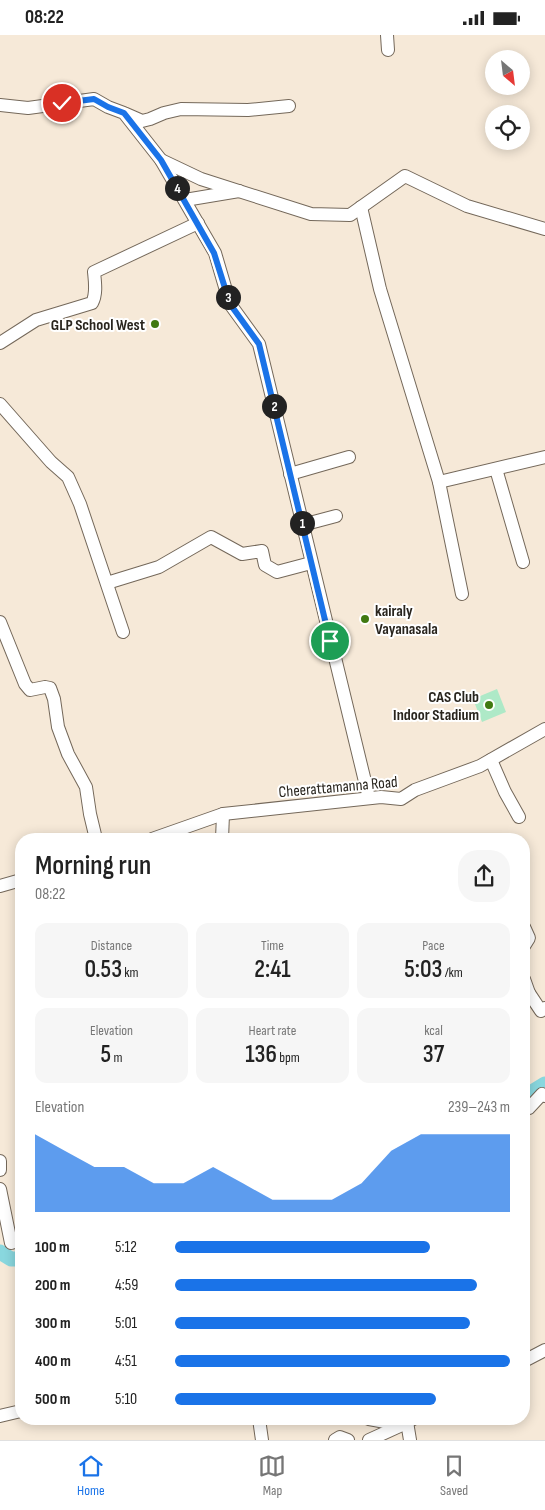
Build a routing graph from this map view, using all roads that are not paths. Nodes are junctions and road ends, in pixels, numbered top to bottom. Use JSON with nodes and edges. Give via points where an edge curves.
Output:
{"nodes":[{"id":1,"x":387,"y":35,"type":"edge"},
{"id":2,"x":388,"y":50,"type":"dead end"},
{"id":3,"x":0,"y":105,"type":"edge"},
{"id":4,"x":289,"y":106,"type":"dead end"},
{"id":5,"x":124,"y":113,"type":"junction"},
{"id":6,"x":161,"y":160,"type":"junction"},
{"id":7,"x":241,"y":191,"type":"junction"},
{"id":8,"x":184,"y":201,"type":"junction"},
{"id":9,"x":361,"y":207,"type":"junction"},
{"id":10,"x":198,"y":223,"type":"junction"},
{"id":11,"x":545,"y":229,"type":"edge"},
{"id":12,"x":0,"y":343,"type":"edge"},
{"id":13,"x":0,"y":404,"type":"edge"},
{"id":14,"x":349,"y":457,"type":"dead end"},
{"id":15,"x":545,"y":457,"type":"edge"},
{"id":16,"x":496,"y":469,"type":"junction"},
{"id":17,"x":290,"y":474,"type":"junction"},
{"id":18,"x":439,"y":482,"type":"junction"},
{"id":19,"x":336,"y":516,"type":"dead end"},
{"id":20,"x":302,"y":525,"type":"junction"},
{"id":21,"x":523,"y":562,"type":"dead end"},
{"id":22,"x":311,"y":563,"type":"junction"},
{"id":23,"x":107,"y":583,"type":"junction"},
{"id":24,"x":462,"y":594,"type":"dead end"},
{"id":25,"x":0,"y":622,"type":"edge"},
{"id":26,"x":123,"y":632,"type":"dead end"},
{"id":27,"x":545,"y":729,"type":"edge"},
{"id":28,"x":491,"y":760,"type":"junction"},
{"id":29,"x":368,"y":798,"type":"junction"},
{"id":30,"x":223,"y":814,"type":"junction"},
{"id":31,"x":519,"y":817,"type":"dead end"},
{"id":32,"x":95,"y":833,"type":"edge"},
{"id":33,"x":169,"y":833,"type":"edge"},
{"id":34,"x":222,"y":833,"type":"edge"},
{"id":35,"x":15,"y":882,"type":"edge"},
{"id":36,"x":0,"y":886,"type":"edge"},
{"id":37,"x":530,"y":999,"type":"edge"},
{"id":38,"x":545,"y":1008,"type":"edge"},
{"id":39,"x":545,"y":1097,"type":"edge"},
{"id":40,"x":530,"y":1102,"type":"edge"},
{"id":41,"x":0,"y":1161,"type":"edge"},
{"id":42,"x":0,"y":1170,"type":"edge"},
{"id":43,"x":0,"y":1189,"type":"edge"},
{"id":44,"x":15,"y":1242,"type":"edge"},
{"id":45,"x":545,"y":1350,"type":"edge"},
{"id":46,"x":530,"y":1358,"type":"edge"},
{"id":47,"x":15,"y":1412,"type":"edge"},
{"id":48,"x":0,"y":1416,"type":"edge"},
{"id":49,"x":260,"y":1425,"type":"edge"},
{"id":50,"x":401,"y":1425,"type":"edge"},
{"id":51,"x":408,"y":1425,"type":"edge"},
{"id":52,"x":262,"y":1440,"type":"edge"},
{"id":53,"x":335,"y":1440,"type":"edge"},
{"id":54,"x":348,"y":1440,"type":"edge"},
{"id":55,"x":369,"y":1440,"type":"edge"},
{"id":56,"x":410,"y":1440,"type":"edge"}],
"edges":[{"from":1,"to":2,"type":"street"},
{"from":3,"to":5,"type":"street","via":[[28,108],[94,99]]},
{"from":4,"to":5,"type":"street","via":[[248,110],[181,109],[142,121]]},
{"from":5,"to":6,"type":"street"},
{"from":6,"to":7,"type":"street","via":[[202,179]]},
{"from":6,"to":8,"type":"street"},
{"from":7,"to":8,"type":"street"},
{"from":7,"to":9,"type":"street","via":[[311,214],[350,215]]},
{"from":8,"to":10,"type":"street"},
{"from":9,"to":11,"type":"street","via":[[405,176],[467,207]]},
{"from":9,"to":18,"type":"street","via":[[380,289]]},
{"from":10,"to":12,"type":"street","via":[[94,272],[92,303],[36,321]]},
{"from":10,"to":17,"type":"street","via":[[214,253],[230,304],[259,344]]},
{"from":13,"to":23,"type":"street","via":[[68,477]]},
{"from":14,"to":17,"type":"street"},
{"from":15,"to":16,"type":"street"},
{"from":16,"to":18,"type":"street"},
{"from":16,"to":21,"type":"street"},
{"from":17,"to":20,"type":"street"},
{"from":18,"to":24,"type":"street"},
{"from":19,"to":20,"type":"street"},
{"from":20,"to":22,"type":"street"},
{"from":22,"to":23,"type":"street","via":[[277,572],[265,565],[262,551],[242,554],[211,537],[159,567]]},
{"from":22,"to":29,"type":"street"},
{"from":23,"to":26,"type":"street"},
{"from":25,"to":32,"type":"street","via":[[25,684],[30,690],[50,688],[58,727],[86,787]]},
{"from":27,"to":28,"type":"street","name":"Cheerattamanna Road"},
{"from":28,"to":29,"type":"street","name":"Cheerattamanna Road","via":[[415,790],[401,799]]},
{"from":28,"to":31,"type":"street"},
{"from":29,"to":30,"type":"street","name":"Cheerattamanna Road"},
{"from":30,"to":33,"type":"street","name":"Cheerattamanna Road"},
{"from":30,"to":34,"type":"street"},
{"from":35,"to":36,"type":"street"},
{"from":37,"to":38,"type":"street","via":[[541,1011]]},
{"from":39,"to":40,"type":"street","via":[[542,1095]]},
{"from":41,"to":42,"type":"street"},
{"from":43,"to":44,"type":"street","via":[[11,1243]]},
{"from":45,"to":46,"type":"street"},
{"from":47,"to":48,"type":"street"},
{"from":49,"to":52,"type":"street"},
{"from":50,"to":55,"type":"street"},
{"from":51,"to":56,"type":"street"},
{"from":53,"to":54,"type":"street","via":[[340,1437]]}]}
